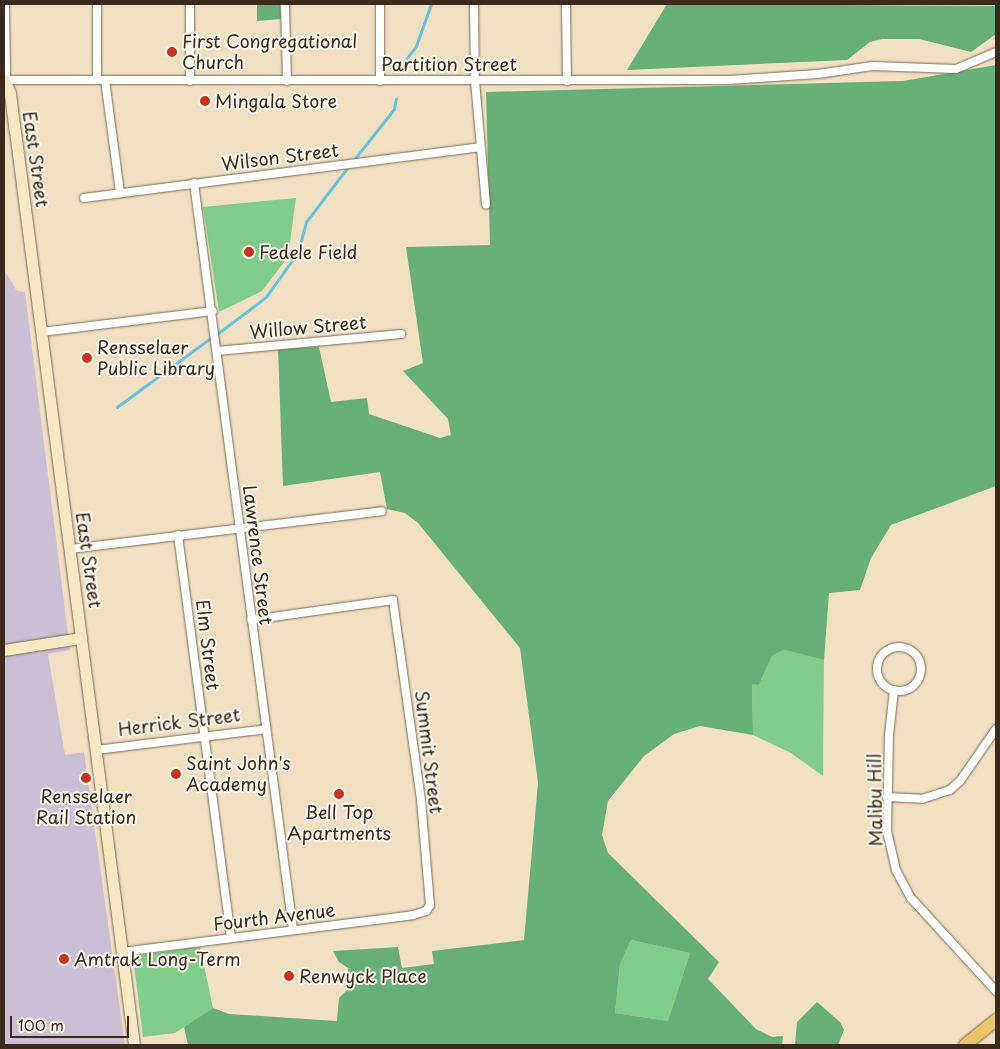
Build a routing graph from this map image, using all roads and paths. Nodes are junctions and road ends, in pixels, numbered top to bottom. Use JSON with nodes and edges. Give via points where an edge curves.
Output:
{"nodes":[{"id":1,"x":5,"y":4,"type":"edge"},
{"id":2,"x":97,"y":4,"type":"edge"},
{"id":3,"x":190,"y":4,"type":"edge"},
{"id":4,"x":285,"y":4,"type":"edge"},
{"id":5,"x":380,"y":4,"type":"edge"},
{"id":6,"x":474,"y":4,"type":"edge"},
{"id":7,"x":566,"y":4,"type":"edge"},
{"id":8,"x":996,"y":52,"type":"edge"},
{"id":9,"x":5,"y":80,"type":"edge"},
{"id":10,"x":101,"y":80,"type":"junction"},
{"id":11,"x":190,"y":81,"type":"junction"},
{"id":12,"x":287,"y":81,"type":"junction"},
{"id":13,"x":380,"y":81,"type":"junction"},
{"id":14,"x":567,"y":81,"type":"junction"},
{"id":15,"x":474,"y":82,"type":"junction"},
{"id":16,"x":480,"y":147,"type":"junction"},
{"id":17,"x":194,"y":184,"type":"junction"},
{"id":18,"x":120,"y":193,"type":"junction"},
{"id":19,"x":84,"y":198,"type":"dead end"},
{"id":20,"x":486,"y":205,"type":"dead end"},
{"id":21,"x":213,"y":312,"type":"junction"},
{"id":22,"x":42,"y":332,"type":"junction"},
{"id":23,"x":401,"y":334,"type":"dead end"},
{"id":24,"x":217,"y":347,"type":"junction"},
{"id":25,"x":382,"y":511,"type":"dead end"},
{"id":26,"x":240,"y":529,"type":"junction"},
{"id":27,"x":178,"y":535,"type":"junction"},
{"id":28,"x":70,"y":549,"type":"junction"},
{"id":29,"x":251,"y":620,"type":"junction"},
{"id":30,"x":81,"y":638,"type":"junction"},
{"id":31,"x":4,"y":650,"type":"edge"},
{"id":32,"x":894,"y":690,"type":"junction"},
{"id":33,"x":996,"y":728,"type":"edge"},
{"id":34,"x":266,"y":729,"type":"junction"},
{"id":35,"x":205,"y":737,"type":"junction"},
{"id":36,"x":96,"y":750,"type":"junction"},
{"id":37,"x":887,"y":797,"type":"junction"},
{"id":38,"x":428,"y":908,"type":"joint"},
{"id":39,"x":293,"y":929,"type":"junction"},
{"id":40,"x":231,"y":938,"type":"junction"},
{"id":41,"x":122,"y":952,"type":"junction"},
{"id":42,"x":996,"y":991,"type":"edge"},
{"id":43,"x":996,"y":1020,"type":"edge"},
{"id":44,"x":134,"y":1045,"type":"edge"},
{"id":45,"x":966,"y":1045,"type":"edge"}],
"edges":[{"from":1,"to":9,"type":"street"},
{"from":2,"to":10,"type":"street"},
{"from":3,"to":11,"type":"street"},
{"from":4,"to":12,"type":"street"},
{"from":5,"to":13,"type":"street"},
{"from":6,"to":15,"type":"street"},
{"from":7,"to":14,"type":"street"},
{"from":8,"to":14,"type":"street","name":"Partition Street","via":[[956,69],[872,66],[729,80]]},
{"from":9,"to":10,"type":"street","name":"Partition Street"},
{"from":9,"to":22,"type":"street","name":"East Street"},
{"from":10,"to":11,"type":"street","name":"Partition Street"},
{"from":10,"to":18,"type":"street"},
{"from":11,"to":12,"type":"street","name":"Partition Street"},
{"from":12,"to":13,"type":"street","name":"Partition Street"},
{"from":13,"to":15,"type":"street","name":"Partition Street"},
{"from":14,"to":15,"type":"street","name":"Partition Street"},
{"from":15,"to":16,"type":"street"},
{"from":16,"to":17,"type":"street","name":"Wilson Street"},
{"from":16,"to":20,"type":"street"},
{"from":17,"to":18,"type":"street","name":"Wilson Street"},
{"from":17,"to":21,"type":"street","name":"Lawrence Street"},
{"from":18,"to":19,"type":"street","name":"Wilson Street"},
{"from":21,"to":22,"type":"street"},
{"from":21,"to":24,"type":"street","name":"Lawrence Street"},
{"from":22,"to":28,"type":"street","name":"East Street"},
{"from":23,"to":24,"type":"street","name":"Willow Street"},
{"from":24,"to":26,"type":"street","name":"Lawrence Street"},
{"from":25,"to":26,"type":"street"},
{"from":26,"to":27,"type":"street"},
{"from":26,"to":29,"type":"street","name":"Lawrence Street"},
{"from":27,"to":28,"type":"street"},
{"from":27,"to":35,"type":"street","name":"Elm Street"},
{"from":28,"to":30,"type":"street","name":"East Street"},
{"from":29,"to":34,"type":"street","name":"Lawrence Street"},
{"from":29,"to":38,"type":"street","name":"Summit Street","via":[[393,600],[421,800],[430,896]]},
{"from":30,"to":31,"type":"street"},
{"from":30,"to":36,"type":"street","name":"East Street"},
{"from":32,"to":32,"type":"street","via":[[882,682],[877,668],[879,660],[889,649],[904,647],[920,660],[921,674],[914,685]]},
{"from":32,"to":37,"type":"street","name":"Malibu Hill"},
{"from":33,"to":37,"type":"street","via":[[960,781],[950,790],[922,799]]},
{"from":34,"to":35,"type":"street","name":"Herrick Street"},
{"from":34,"to":39,"type":"street","name":"Lawrence Street"},
{"from":35,"to":36,"type":"street","name":"Herrick Street"},
{"from":35,"to":40,"type":"street","name":"Elm Street"},
{"from":36,"to":41,"type":"street","name":"East Street"},
{"from":37,"to":42,"type":"street","name":"Malibu Hill","via":[[890,852],[904,888]]},
{"from":38,"to":39,"type":"street","name":"Fourth Avenue","via":[[413,915]]},
{"from":39,"to":40,"type":"street","name":"Fourth Avenue"},
{"from":40,"to":41,"type":"street","name":"Fourth Avenue"},
{"from":41,"to":44,"type":"street","name":"East Street"},
{"from":43,"to":45,"type":"main road"}]}
